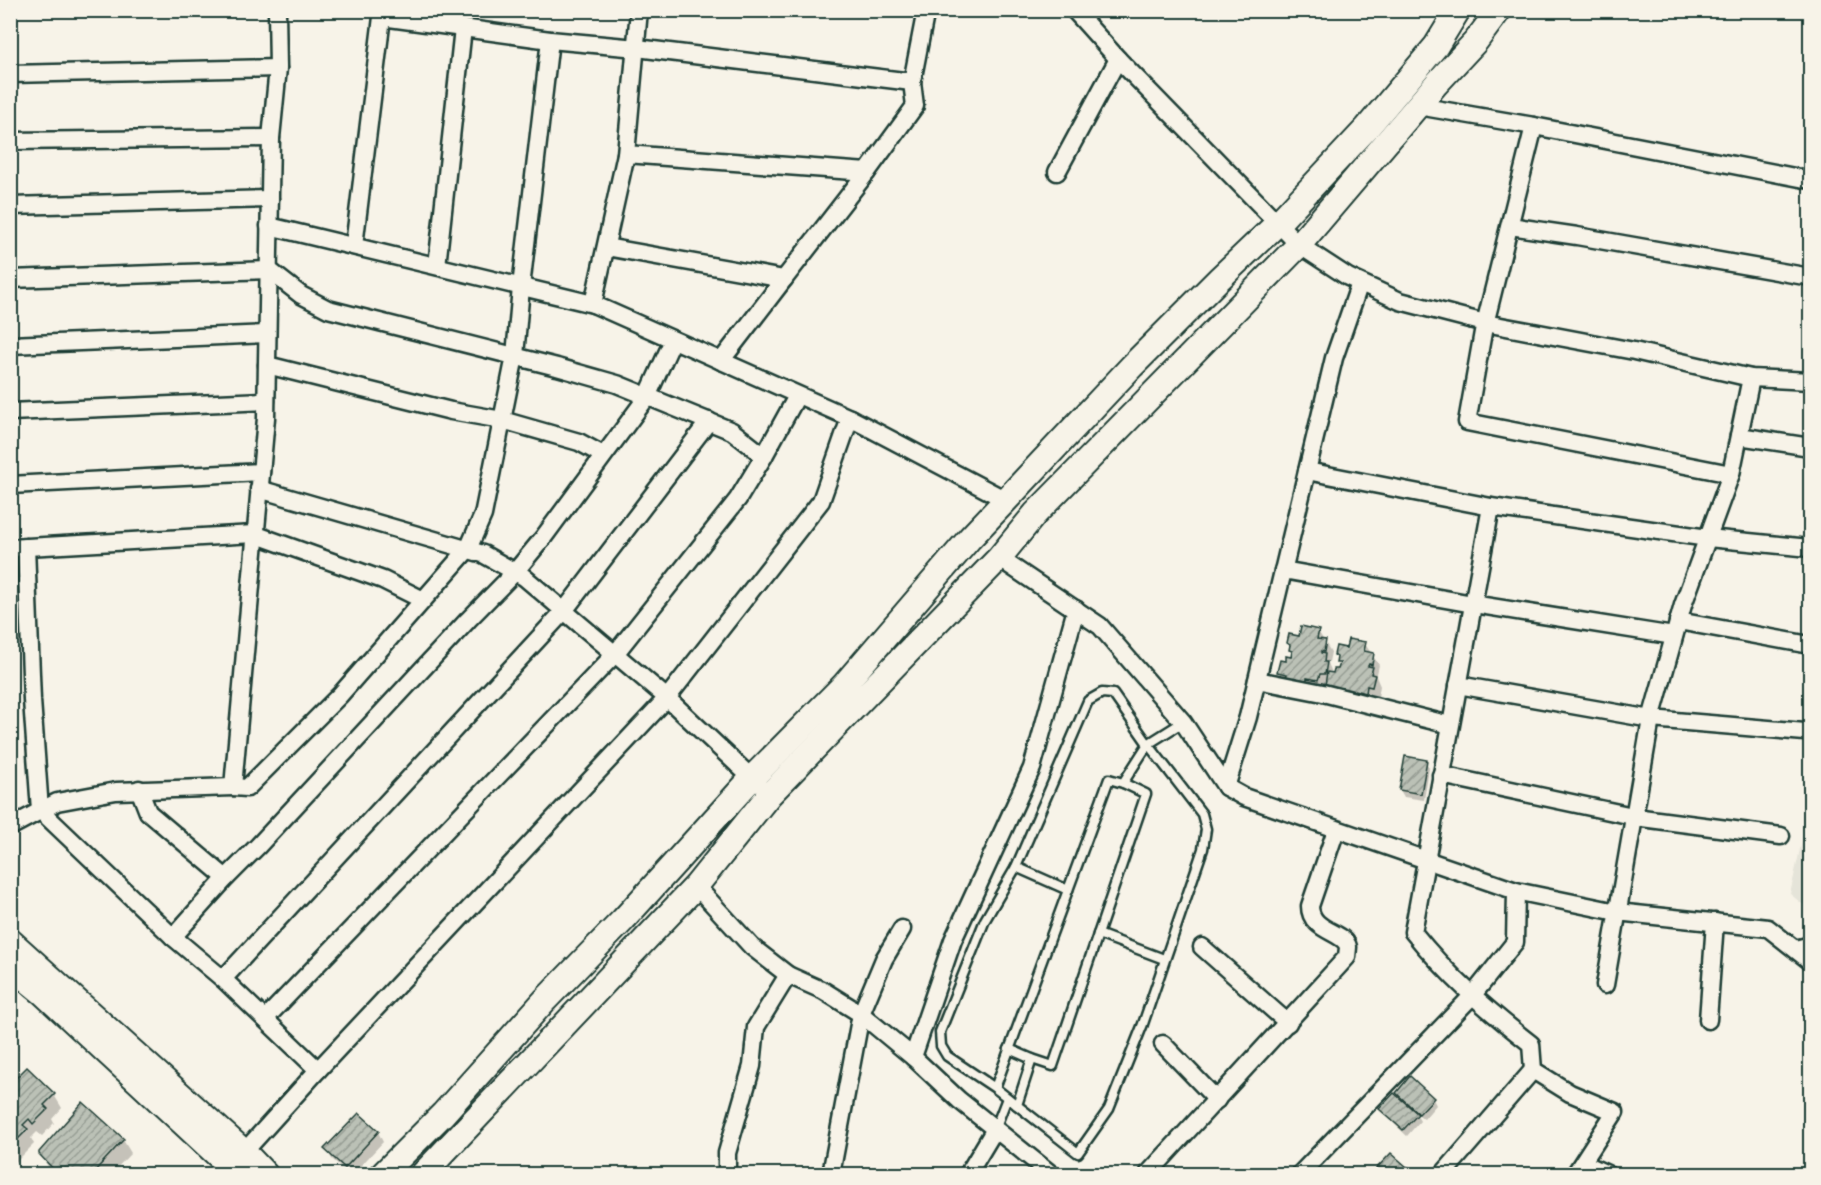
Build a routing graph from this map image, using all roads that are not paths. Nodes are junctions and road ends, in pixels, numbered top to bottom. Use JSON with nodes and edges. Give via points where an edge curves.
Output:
{"nodes":[{"id":1,"x":277,"y":10,"type":"edge"},
{"id":2,"x":639,"y":10,"type":"edge"},
{"id":3,"x":926,"y":10,"type":"edge"},
{"id":4,"x":1074,"y":10,"type":"edge"},
{"id":5,"x":1458,"y":10,"type":"edge"},
{"id":6,"x":1499,"y":10,"type":"edge"},
{"id":7,"x":383,"y":14,"type":"edge"},
{"id":8,"x":463,"y":28,"type":"junction"},
{"id":9,"x":550,"y":40,"type":"junction"},
{"id":10,"x":637,"y":48,"type":"junction"},
{"id":11,"x":1118,"y":59,"type":"junction"},
{"id":12,"x":278,"y":68,"type":"junction"},
{"id":13,"x":10,"y":74,"type":"edge"},
{"id":14,"x":912,"y":82,"type":"junction"},
{"id":15,"x":1418,"y":106,"type":"junction"},
{"id":16,"x":1534,"y":126,"type":"junction"},
{"id":17,"x":271,"y":138,"type":"junction"},
{"id":18,"x":10,"y":141,"type":"edge"},
{"id":19,"x":626,"y":154,"type":"junction"},
{"id":20,"x":867,"y":172,"type":"junction"},
{"id":21,"x":1056,"y":172,"type":"dead end"},
{"id":22,"x":1810,"y":180,"type":"edge"},
{"id":23,"x":270,"y":199,"type":"junction"},
{"id":24,"x":10,"y":206,"type":"edge"},
{"id":25,"x":1278,"y":224,"type":"junction"},
{"id":26,"x":269,"y":226,"type":"junction"},
{"id":27,"x":1509,"y":226,"type":"junction"},
{"id":28,"x":1299,"y":245,"type":"junction"},
{"id":29,"x":354,"y":246,"type":"junction"},
{"id":30,"x":606,"y":247,"type":"junction"},
{"id":31,"x":437,"y":267,"type":"junction"},
{"id":32,"x":269,"y":270,"type":"junction"},
{"id":33,"x":1810,"y":277,"type":"edge"},
{"id":34,"x":10,"y":279,"type":"edge"},
{"id":35,"x":784,"y":279,"type":"junction"},
{"id":36,"x":1360,"y":283,"type":"junction"},
{"id":37,"x":521,"y":287,"type":"junction"},
{"id":38,"x":593,"y":304,"type":"junction"},
{"id":39,"x":1485,"y":323,"type":"junction"},
{"id":40,"x":267,"y":334,"type":"junction"},
{"id":41,"x":673,"y":340,"type":"junction"},
{"id":42,"x":10,"y":345,"type":"edge"},
{"id":43,"x":515,"y":356,"type":"junction"},
{"id":44,"x":721,"y":362,"type":"junction"},
{"id":45,"x":267,"y":365,"type":"junction"},
{"id":46,"x":1751,"y":378,"type":"junction"},
{"id":47,"x":1810,"y":381,"type":"edge"},
{"id":48,"x":797,"y":396,"type":"junction"},
{"id":49,"x":647,"y":397,"type":"junction"},
{"id":50,"x":266,"y":401,"type":"junction"},
{"id":51,"x":10,"y":412,"type":"edge"},
{"id":52,"x":850,"y":418,"type":"junction"},
{"id":53,"x":501,"y":420,"type":"junction"},
{"id":54,"x":709,"y":421,"type":"junction"},
{"id":55,"x":1739,"y":436,"type":"junction"},
{"id":56,"x":1810,"y":447,"type":"edge"},
{"id":57,"x":603,"y":455,"type":"junction"},
{"id":58,"x":764,"y":456,"type":"junction"},
{"id":59,"x":1307,"y":471,"type":"junction"},
{"id":60,"x":261,"y":472,"type":"junction"},
{"id":61,"x":1731,"y":474,"type":"junction"},
{"id":62,"x":10,"y":485,"type":"edge"},
{"id":63,"x":259,"y":489,"type":"junction"},
{"id":64,"x":1006,"y":500,"type":"junction"},
{"id":65,"x":1491,"y":507,"type":"junction"},
{"id":66,"x":254,"y":534,"type":"junction"},
{"id":67,"x":1707,"y":538,"type":"junction"},
{"id":68,"x":18,"y":548,"type":"edge"},
{"id":69,"x":1810,"y":548,"type":"edge"},
{"id":70,"x":468,"y":549,"type":"junction"},
{"id":71,"x":999,"y":558,"type":"junction"},
{"id":72,"x":1283,"y":570,"type":"junction"},
{"id":73,"x":515,"y":572,"type":"junction"},
{"id":74,"x":423,"y":600,"type":"junction"},
{"id":75,"x":1473,"y":604,"type":"junction"},
{"id":76,"x":1076,"y":609,"type":"junction"},
{"id":77,"x":564,"y":611,"type":"junction"},
{"id":78,"x":1676,"y":629,"type":"junction"},
{"id":79,"x":1810,"y":645,"type":"edge"},
{"id":80,"x":615,"y":654,"type":"junction"},
{"id":81,"x":1257,"y":680,"type":"junction"},
{"id":82,"x":1458,"y":685,"type":"junction"},
{"id":83,"x":667,"y":698,"type":"junction"},
{"id":84,"x":1651,"y":719,"type":"junction"},
{"id":85,"x":1183,"y":722,"type":"junction"},
{"id":86,"x":1450,"y":725,"type":"junction"},
{"id":87,"x":1808,"y":733,"type":"edge"},
{"id":88,"x":1148,"y":744,"type":"junction"},
{"id":89,"x":1441,"y":775,"type":"junction"},
{"id":90,"x":752,"y":778,"type":"junction"},
{"id":91,"x":1123,"y":783,"type":"junction"},
{"id":92,"x":232,"y":787,"type":"junction"},
{"id":93,"x":1226,"y":787,"type":"junction"},
{"id":94,"x":139,"y":789,"type":"junction"},
{"id":95,"x":769,"y":795,"type":"junction"},
{"id":96,"x":40,"y":810,"type":"junction"},
{"id":97,"x":1634,"y":817,"type":"junction"},
{"id":98,"x":10,"y":827,"type":"edge"},
{"id":99,"x":1336,"y":830,"type":"junction"},
{"id":100,"x":1781,"y":836,"type":"dead end"},
{"id":101,"x":1425,"y":860,"type":"junction"},
{"id":102,"x":1016,"y":867,"type":"junction"},
{"id":103,"x":226,"y":878,"type":"junction"},
{"id":104,"x":696,"y":886,"type":"junction"},
{"id":105,"x":1068,"y":890,"type":"junction"},
{"id":106,"x":1516,"y":891,"type":"junction"},
{"id":107,"x":1617,"y":912,"type":"junction"},
{"id":108,"x":1715,"y":922,"type":"junction"},
{"id":109,"x":902,"y":929,"type":"dead end"},
{"id":110,"x":1098,"y":934,"type":"junction"},
{"id":111,"x":173,"y":937,"type":"junction"},
{"id":112,"x":10,"y":941,"type":"edge"},
{"id":113,"x":1810,"y":941,"type":"edge"},
{"id":114,"x":1791,"y":946,"type":"junction"},
{"id":115,"x":1202,"y":947,"type":"dead end"},
{"id":116,"x":1164,"y":959,"type":"junction"},
{"id":117,"x":1810,"y":961,"type":"edge"},
{"id":118,"x":10,"y":966,"type":"edge"},
{"id":119,"x":788,"y":975,"type":"junction"},
{"id":120,"x":223,"y":979,"type":"junction"},
{"id":121,"x":1605,"y":985,"type":"dead end"},
{"id":122,"x":1472,"y":996,"type":"junction"},
{"id":123,"x":861,"y":1014,"type":"junction"},
{"id":124,"x":266,"y":1019,"type":"junction"},
{"id":125,"x":1708,"y":1020,"type":"dead end"},
{"id":126,"x":1288,"y":1023,"type":"junction"},
{"id":127,"x":1163,"y":1044,"type":"dead end"},
{"id":128,"x":1009,"y":1049,"type":"junction"},
{"id":129,"x":913,"y":1057,"type":"junction"},
{"id":130,"x":1032,"y":1059,"type":"junction"},
{"id":131,"x":318,"y":1070,"type":"junction"},
{"id":132,"x":1533,"y":1070,"type":"junction"},
{"id":133,"x":995,"y":1088,"type":"junction"},
{"id":134,"x":1007,"y":1098,"type":"junction"},
{"id":135,"x":1217,"y":1100,"type":"junction"},
{"id":136,"x":1017,"y":1105,"type":"junction"},
{"id":137,"x":995,"y":1130,"type":"junction"},
{"id":138,"x":241,"y":1163,"type":"edge"},
{"id":139,"x":1579,"y":1169,"type":"edge"},
{"id":140,"x":265,"y":1174,"type":"edge"},
{"id":141,"x":383,"y":1174,"type":"edge"},
{"id":142,"x":423,"y":1174,"type":"edge"},
{"id":143,"x":727,"y":1174,"type":"edge"},
{"id":144,"x":831,"y":1174,"type":"edge"},
{"id":145,"x":968,"y":1174,"type":"edge"},
{"id":146,"x":1051,"y":1174,"type":"edge"},
{"id":147,"x":1148,"y":1174,"type":"edge"},
{"id":148,"x":1300,"y":1174,"type":"edge"},
{"id":149,"x":1443,"y":1174,"type":"edge"},
{"id":150,"x":1607,"y":1174,"type":"edge"}],
"edges":[{"from":1,"to":12,"type":"street"},
{"from":2,"to":10,"type":"street"},
{"from":3,"to":14,"type":"street"},
{"from":4,"to":11,"type":"street"},
{"from":5,"to":25,"type":"street","via":[[1436,46]]},
{"from":6,"to":15,"type":"street"},
{"from":7,"to":8,"type":"street"},
{"from":7,"to":29,"type":"street"},
{"from":8,"to":9,"type":"street"},
{"from":8,"to":31,"type":"street"},
{"from":9,"to":10,"type":"street"},
{"from":9,"to":37,"type":"street"},
{"from":10,"to":14,"type":"street"},
{"from":10,"to":19,"type":"street"},
{"from":11,"to":21,"type":"street"},
{"from":11,"to":25,"type":"street"},
{"from":12,"to":13,"type":"street"},
{"from":12,"to":17,"type":"street"},
{"from":14,"to":20,"type":"street","via":[[915,106]]},
{"from":15,"to":16,"type":"street"},
{"from":15,"to":28,"type":"street"},
{"from":16,"to":22,"type":"street"},
{"from":16,"to":27,"type":"street"},
{"from":17,"to":18,"type":"street"},
{"from":17,"to":23,"type":"street"},
{"from":19,"to":20,"type":"street"},
{"from":19,"to":30,"type":"street"},
{"from":20,"to":35,"type":"street"},
{"from":23,"to":24,"type":"street"},
{"from":23,"to":26,"type":"street"},
{"from":25,"to":28,"type":"street"},
{"from":25,"to":64,"type":"street","via":[[1140,358]]},
{"from":26,"to":29,"type":"street"},
{"from":26,"to":32,"type":"street"},
{"from":27,"to":33,"type":"street"},
{"from":27,"to":39,"type":"street"},
{"from":28,"to":36,"type":"street"},
{"from":28,"to":71,"type":"street","via":[[1035,514]]},
{"from":29,"to":31,"type":"street"},
{"from":30,"to":35,"type":"street"},
{"from":30,"to":38,"type":"street"},
{"from":31,"to":37,"type":"street"},
{"from":32,"to":34,"type":"street"},
{"from":32,"to":40,"type":"street"},
{"from":32,"to":43,"type":"street","via":[[301,295],[328,309]]},
{"from":35,"to":44,"type":"street"},
{"from":36,"to":39,"type":"street","via":[[1400,301]]},
{"from":36,"to":59,"type":"street","via":[[1334,358]]},
{"from":37,"to":38,"type":"street"},
{"from":37,"to":43,"type":"street"},
{"from":38,"to":41,"type":"street"},
{"from":39,"to":46,"type":"street"},
{"from":39,"to":61,"type":"street","via":[[1467,422]]},
{"from":40,"to":42,"type":"street"},
{"from":40,"to":45,"type":"street"},
{"from":41,"to":44,"type":"street"},
{"from":41,"to":49,"type":"street"},
{"from":43,"to":49,"type":"street","via":[[617,384]]},
{"from":43,"to":53,"type":"street"},
{"from":44,"to":48,"type":"street"},
{"from":45,"to":50,"type":"street"},
{"from":45,"to":53,"type":"street"},
{"from":46,"to":47,"type":"street"},
{"from":46,"to":55,"type":"street"},
{"from":48,"to":52,"type":"street"},
{"from":48,"to":58,"type":"street"},
{"from":49,"to":54,"type":"street"},
{"from":49,"to":57,"type":"street"},
{"from":50,"to":51,"type":"street"},
{"from":50,"to":60,"type":"street"},
{"from":52,"to":64,"type":"street"},
{"from":52,"to":83,"type":"street","via":[[821,501]]},
{"from":53,"to":57,"type":"street","via":[[579,442]]},
{"from":53,"to":70,"type":"street","via":[[483,514]]},
{"from":54,"to":58,"type":"street","via":[[732,431]]},
{"from":54,"to":77,"type":"street"},
{"from":55,"to":56,"type":"street"},
{"from":55,"to":61,"type":"street"},
{"from":57,"to":73,"type":"street"},
{"from":58,"to":80,"type":"street","via":[[738,499]]},
{"from":59,"to":65,"type":"street"},
{"from":59,"to":72,"type":"street"},
{"from":60,"to":62,"type":"street"},
{"from":60,"to":63,"type":"street"},
{"from":61,"to":67,"type":"street"},
{"from":63,"to":66,"type":"street"},
{"from":63,"to":70,"type":"street"},
{"from":64,"to":90,"type":"street","via":[[844,685]]},
{"from":65,"to":67,"type":"street"},
{"from":65,"to":75,"type":"street"},
{"from":66,"to":68,"type":"street"},
{"from":66,"to":74,"type":"street","via":[[383,580]]},
{"from":66,"to":92,"type":"street"},
{"from":67,"to":69,"type":"street"},
{"from":67,"to":78,"type":"street"},
{"from":68,"to":96,"type":"street"},
{"from":70,"to":73,"type":"street"},
{"from":70,"to":74,"type":"street"},
{"from":71,"to":76,"type":"street"},
{"from":71,"to":95,"type":"street"},
{"from":72,"to":75,"type":"street"},
{"from":72,"to":81,"type":"street"},
{"from":73,"to":77,"type":"street"},
{"from":73,"to":103,"type":"street"},
{"from":74,"to":92,"type":"street","via":[[340,695],[247,788]]},
{"from":75,"to":78,"type":"street"},
{"from":75,"to":82,"type":"street"},
{"from":76,"to":85,"type":"street","via":[[1100,626]]},
{"from":76,"to":129,"type":"street","via":[[1032,768],[953,940]]},
{"from":77,"to":80,"type":"street"},
{"from":77,"to":120,"type":"street"},
{"from":78,"to":79,"type":"street"},
{"from":78,"to":84,"type":"street"},
{"from":80,"to":83,"type":"street"},
{"from":80,"to":124,"type":"street"},
{"from":81,"to":86,"type":"street"},
{"from":81,"to":93,"type":"street"},
{"from":82,"to":84,"type":"street"},
{"from":82,"to":86,"type":"street"},
{"from":83,"to":90,"type":"street"},
{"from":83,"to":131,"type":"street"},
{"from":84,"to":87,"type":"street"},
{"from":84,"to":97,"type":"street"},
{"from":85,"to":88,"type":"lane"},
{"from":85,"to":93,"type":"street"},
{"from":86,"to":89,"type":"street"},
{"from":88,"to":91,"type":"lane"},
{"from":88,"to":102,"type":"lane","via":[[1113,694],[1102,693],[1088,701]]},
{"from":88,"to":116,"type":"lane","via":[[1202,814],[1206,829],[1203,849]]},
{"from":89,"to":97,"type":"street"},
{"from":89,"to":101,"type":"street"},
{"from":90,"to":95,"type":"street"},
{"from":90,"to":141,"type":"street"},
{"from":91,"to":105,"type":"lane","via":[[1109,778]]},
{"from":91,"to":110,"type":"lane","via":[[1146,794]]},
{"from":92,"to":94,"type":"street"},
{"from":93,"to":99,"type":"street"},
{"from":94,"to":96,"type":"street","via":[[57,802]]},
{"from":94,"to":103,"type":"street","via":[[148,812]]},
{"from":95,"to":104,"type":"street"},
{"from":96,"to":98,"type":"street"},
{"from":96,"to":111,"type":"street"},
{"from":97,"to":100,"type":"street"},
{"from":97,"to":107,"type":"street"},
{"from":99,"to":101,"type":"street"},
{"from":99,"to":126,"type":"street","via":[[1310,915],[1345,942],[1347,957]]},
{"from":101,"to":106,"type":"street"},
{"from":101,"to":122,"type":"street","via":[[1413,932]]},
{"from":102,"to":105,"type":"lane"},
{"from":102,"to":133,"type":"lane","via":[[985,920],[940,1032],[947,1056]]},
{"from":103,"to":111,"type":"street"},
{"from":104,"to":119,"type":"street","via":[[752,947]]},
{"from":104,"to":142,"type":"street"},
{"from":105,"to":128,"type":"lane"},
{"from":106,"to":107,"type":"street"},
{"from":106,"to":122,"type":"street","via":[[1515,942]]},
{"from":107,"to":108,"type":"street"},
{"from":107,"to":121,"type":"street"},
{"from":108,"to":114,"type":"street","via":[[1768,928]]},
{"from":108,"to":125,"type":"street"},
{"from":109,"to":123,"type":"street","via":[[884,959]]},
{"from":110,"to":116,"type":"lane"},
{"from":110,"to":130,"type":"lane","via":[[1053,1066]]},
{"from":111,"to":120,"type":"street"},
{"from":112,"to":138,"type":"street"},
{"from":113,"to":114,"type":"lane"},
{"from":114,"to":117,"type":"street"},
{"from":115,"to":126,"type":"street"},
{"from":116,"to":136,"type":"lane","via":[[1109,1109],[1078,1152]]},
{"from":118,"to":138,"type":"street"},
{"from":119,"to":123,"type":"street"},
{"from":119,"to":143,"type":"street","via":[[756,1026],[752,1066],[727,1153]]},
{"from":120,"to":124,"type":"street"},
{"from":122,"to":132,"type":"street","via":[[1530,1044]]},
{"from":122,"to":148,"type":"street"},
{"from":123,"to":129,"type":"street"},
{"from":123,"to":144,"type":"street"},
{"from":124,"to":131,"type":"street"},
{"from":126,"to":135,"type":"street"},
{"from":127,"to":135,"type":"street"},
{"from":128,"to":130,"type":"lane"},
{"from":128,"to":133,"type":"lane"},
{"from":129,"to":137,"type":"street"},
{"from":130,"to":136,"type":"lane"},
{"from":131,"to":138,"type":"street"},
{"from":132,"to":139,"type":"street","via":[[1570,1093],[1615,1112]]},
{"from":132,"to":149,"type":"street"},
{"from":133,"to":134,"type":"lane"},
{"from":134,"to":136,"type":"lane"},
{"from":134,"to":137,"type":"lane"},
{"from":135,"to":147,"type":"street"},
{"from":137,"to":145,"type":"street"},
{"from":137,"to":146,"type":"street"},
{"from":138,"to":140,"type":"street"},
{"from":139,"to":150,"type":"street"}]}
